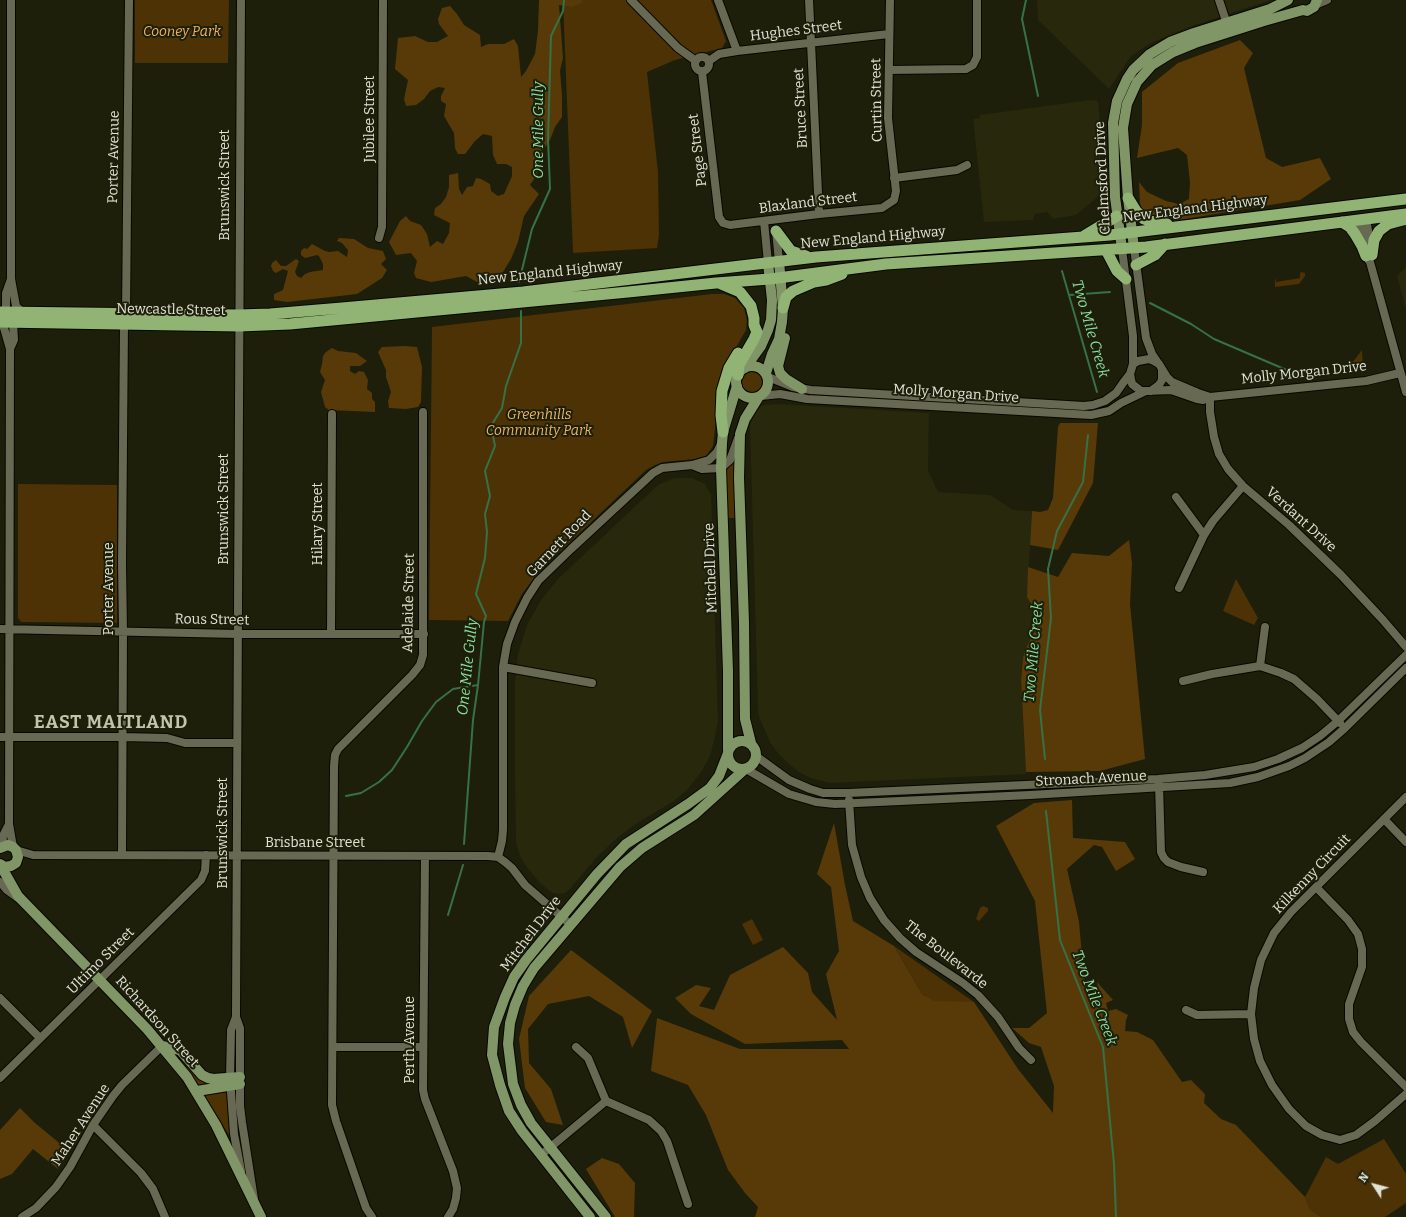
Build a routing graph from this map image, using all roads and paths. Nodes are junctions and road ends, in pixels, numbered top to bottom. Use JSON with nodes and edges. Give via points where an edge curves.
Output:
{"nodes":[{"id":1,"x":11,"y":0,"type":"edge"},
{"id":2,"x":129,"y":0,"type":"edge"},
{"id":3,"x":241,"y":0,"type":"edge"},
{"id":4,"x":383,"y":0,"type":"edge"},
{"id":5,"x":631,"y":0,"type":"edge"},
{"id":6,"x":718,"y":0,"type":"edge"},
{"id":7,"x":809,"y":0,"type":"edge"},
{"id":8,"x":890,"y":0,"type":"edge"},
{"id":9,"x":977,"y":0,"type":"edge"},
{"id":10,"x":1220,"y":0,"type":"edge"},
{"id":11,"x":1288,"y":0,"type":"edge"},
{"id":12,"x":1294,"y":0,"type":"edge"},
{"id":13,"x":1327,"y":0,"type":"edge"},
{"id":14,"x":1316,"y":2,"type":"edge"},
{"id":15,"x":1303,"y":10,"type":"junction"},
{"id":16,"x":1228,"y":27,"type":"junction"},
{"id":17,"x":889,"y":34,"type":"junction"},
{"id":18,"x":811,"y":42,"type":"junction"},
{"id":19,"x":737,"y":52,"type":"junction"},
{"id":20,"x":696,"y":61,"type":"junction"},
{"id":21,"x":708,"y":61,"type":"junction"},
{"id":22,"x":889,"y":70,"type":"junction"},
{"id":23,"x":702,"y":72,"type":"junction"},
{"id":24,"x":967,"y":165,"type":"dead end"},
{"id":25,"x":894,"y":178,"type":"junction"},
{"id":26,"x":1128,"y":198,"type":"junction"},
{"id":27,"x":1406,"y":199,"type":"edge"},
{"id":28,"x":894,"y":200,"type":"joint"},
{"id":29,"x":1406,"y":203,"type":"edge"},
{"id":30,"x":1293,"y":213,"type":"junction"},
{"id":31,"x":819,"y":214,"type":"junction"},
{"id":32,"x":1406,"y":214,"type":"edge"},
{"id":33,"x":1118,"y":216,"type":"junction"},
{"id":34,"x":1362,"y":218,"type":"junction"},
{"id":35,"x":1406,"y":220,"type":"edge"},
{"id":36,"x":764,"y":221,"type":"junction"},
{"id":37,"x":1342,"y":222,"type":"junction"},
{"id":38,"x":723,"y":224,"type":"joint"},
{"id":39,"x":775,"y":225,"type":"junction"},
{"id":40,"x":1180,"y":227,"type":"junction"},
{"id":41,"x":1132,"y":232,"type":"junction"},
{"id":42,"x":1120,"y":234,"type":"junction"},
{"id":43,"x":1082,"y":237,"type":"junction"},
{"id":44,"x":379,"y":238,"type":"dead end"},
{"id":45,"x":1165,"y":244,"type":"junction"},
{"id":46,"x":1134,"y":248,"type":"junction"},
{"id":47,"x":1122,"y":249,"type":"junction"},
{"id":48,"x":1106,"y":250,"type":"junction"},
{"id":49,"x":816,"y":257,"type":"junction"},
{"id":50,"x":1369,"y":258,"type":"junction"},
{"id":51,"x":773,"y":262,"type":"junction"},
{"id":52,"x":1136,"y":265,"type":"junction"},
{"id":53,"x":863,"y":267,"type":"junction"},
{"id":54,"x":775,"y":278,"type":"junction"},
{"id":55,"x":11,"y":279,"type":"junction"},
{"id":56,"x":1126,"y":279,"type":"junction"},
{"id":57,"x":716,"y":283,"type":"junction"},
{"id":58,"x":783,"y":308,"type":"junction"},
{"id":59,"x":342,"y":314,"type":"junction"},
{"id":60,"x":1,"y":317,"type":"edge"},
{"id":61,"x":24,"y":317,"type":"junction"},
{"id":62,"x":125,"y":319,"type":"junction"},
{"id":63,"x":239,"y":321,"type":"junction"},
{"id":64,"x":13,"y":322,"type":"junction"},
{"id":65,"x":782,"y":322,"type":"junction"},
{"id":66,"x":754,"y":325,"type":"junction"},
{"id":67,"x":10,"y":348,"type":"junction"},
{"id":68,"x":1133,"y":364,"type":"junction"},
{"id":69,"x":1160,"y":367,"type":"junction"},
{"id":70,"x":741,"y":371,"type":"junction"},
{"id":71,"x":1400,"y":373,"type":"junction"},
{"id":72,"x":1130,"y":374,"type":"junction"},
{"id":73,"x":767,"y":375,"type":"junction"},
{"id":74,"x":736,"y":386,"type":"junction"},
{"id":75,"x":802,"y":389,"type":"junction"},
{"id":76,"x":1148,"y":391,"type":"junction"},
{"id":77,"x":1406,"y":392,"type":"edge"},
{"id":78,"x":759,"y":397,"type":"junction"},
{"id":79,"x":1210,"y":397,"type":"junction"},
{"id":80,"x":423,"y":412,"type":"dead end"},
{"id":81,"x":332,"y":414,"type":"dead end"},
{"id":82,"x":723,"y":432,"type":"junction"},
{"id":83,"x":740,"y":434,"type":"junction"},
{"id":84,"x":722,"y":443,"type":"junction"},
{"id":85,"x":692,"y":465,"type":"junction"},
{"id":86,"x":721,"y":468,"type":"junction"},
{"id":87,"x":1244,"y":486,"type":"junction"},
{"id":88,"x":1176,"y":497,"type":"dead end"},
{"id":89,"x":1204,"y":535,"type":"junction"},
{"id":90,"x":1179,"y":588,"type":"dead end"},
{"id":91,"x":1265,"y":627,"type":"dead end"},
{"id":92,"x":0,"y":629,"type":"edge"},
{"id":93,"x":10,"y":630,"type":"junction"},
{"id":94,"x":123,"y":631,"type":"junction"},
{"id":95,"x":238,"y":634,"type":"junction"},
{"id":96,"x":331,"y":634,"type":"junction"},
{"id":97,"x":424,"y":634,"type":"junction"},
{"id":98,"x":1406,"y":647,"type":"edge"},
{"id":99,"x":1406,"y":655,"type":"edge"},
{"id":100,"x":1260,"y":666,"type":"junction"},
{"id":101,"x":503,"y":667,"type":"junction"},
{"id":102,"x":1406,"y":668,"type":"edge"},
{"id":103,"x":1183,"y":681,"type":"dead end"},
{"id":104,"x":592,"y":683,"type":"dead end"},
{"id":105,"x":1338,"y":721,"type":"junction"},
{"id":106,"x":1345,"y":728,"type":"junction"},
{"id":107,"x":122,"y":737,"type":"junction"},
{"id":108,"x":0,"y":738,"type":"edge"},
{"id":109,"x":9,"y":738,"type":"junction"},
{"id":110,"x":237,"y":743,"type":"junction"},
{"id":111,"x":751,"y":743,"type":"junction"},
{"id":112,"x":728,"y":752,"type":"junction"},
{"id":113,"x":756,"y":756,"type":"junction"},
{"id":114,"x":745,"y":769,"type":"junction"},
{"id":115,"x":1159,"y":784,"type":"junction"},
{"id":116,"x":848,"y":793,"type":"junction"},
{"id":117,"x":1406,"y":797,"type":"edge"},
{"id":118,"x":849,"y":804,"type":"junction"},
{"id":119,"x":1384,"y":819,"type":"junction"},
{"id":120,"x":9,"y":824,"type":"junction"},
{"id":121,"x":1406,"y":842,"type":"edge"},
{"id":122,"x":1,"y":847,"type":"edge"},
{"id":123,"x":15,"y":848,"type":"junction"},
{"id":124,"x":122,"y":854,"type":"junction"},
{"id":125,"x":206,"y":854,"type":"junction"},
{"id":126,"x":33,"y":855,"type":"junction"},
{"id":127,"x":237,"y":855,"type":"junction"},
{"id":128,"x":334,"y":856,"type":"junction"},
{"id":129,"x":425,"y":856,"type":"junction"},
{"id":130,"x":498,"y":858,"type":"junction"},
{"id":131,"x":16,"y":863,"type":"junction"},
{"id":132,"x":1,"y":865,"type":"edge"},
{"id":133,"x":1203,"y":872,"type":"dead end"},
{"id":134,"x":0,"y":882,"type":"edge"},
{"id":135,"x":12,"y":883,"type":"junction"},
{"id":136,"x":1316,"y":887,"type":"junction"},
{"id":137,"x":22,"y":900,"type":"junction"},
{"id":138,"x":561,"y":917,"type":"junction"},
{"id":139,"x":571,"y":925,"type":"junction"},
{"id":140,"x":100,"y":980,"type":"junction"},
{"id":141,"x":0,"y":998,"type":"edge"},
{"id":142,"x":1186,"y":1010,"type":"dead end"},
{"id":143,"x":1251,"y":1014,"type":"junction"},
{"id":144,"x":40,"y":1038,"type":"junction"},
{"id":145,"x":162,"y":1046,"type":"junction"},
{"id":146,"x":333,"y":1047,"type":"junction"},
{"id":147,"x":423,"y":1047,"type":"junction"},
{"id":148,"x":576,"y":1047,"type":"dead end"},
{"id":149,"x":1031,"y":1060,"type":"dead end"},
{"id":150,"x":0,"y":1078,"type":"edge"},
{"id":151,"x":235,"y":1081,"type":"junction"},
{"id":152,"x":1406,"y":1087,"type":"edge"},
{"id":153,"x":197,"y":1091,"type":"junction"},
{"id":154,"x":1406,"y":1094,"type":"edge"},
{"id":155,"x":606,"y":1101,"type":"junction"},
{"id":156,"x":93,"y":1125,"type":"junction"},
{"id":157,"x":551,"y":1147,"type":"junction"},
{"id":158,"x":541,"y":1155,"type":"junction"},
{"id":159,"x":242,"y":1177,"type":"junction"},
{"id":160,"x":255,"y":1204,"type":"junction"},
{"id":161,"x":688,"y":1204,"type":"dead end"},
{"id":162,"x":22,"y":1217,"type":"edge"},
{"id":163,"x":165,"y":1217,"type":"edge"},
{"id":164,"x":261,"y":1217,"type":"edge"},
{"id":165,"x":372,"y":1217,"type":"edge"},
{"id":166,"x":448,"y":1217,"type":"edge"},
{"id":167,"x":590,"y":1217,"type":"edge"},
{"id":168,"x":606,"y":1217,"type":"edge"}],
"edges":[{"from":1,"to":55,"type":"street"},
{"from":2,"to":62,"type":"street","name":"Porter Avenue"},
{"from":3,"to":63,"type":"street","name":"Brunswick Street"},
{"from":4,"to":44,"type":"street","name":"Jubilee Street","via":[[382,227]]},
{"from":5,"to":20,"type":"street","via":[[678,48]]},
{"from":6,"to":19,"type":"street"},
{"from":7,"to":18,"type":"street","name":"Bruce Street"},
{"from":8,"to":17,"type":"street","name":"Curtin Street"},
{"from":9,"to":22,"type":"street","via":[[976,57],[973,65],[966,69]]},
{"from":10,"to":16,"type":"street"},
{"from":11,"to":16,"type":"main road","name":"Chelmsford Drive"},
{"from":12,"to":15,"type":"main road","via":[[1296,7]]},
{"from":13,"to":14,"type":"street"},
{"from":14,"to":15,"type":"main road","name":"Chelmsford Drive","via":[[1311,9]]},
{"from":15,"to":16,"type":"main road","name":"Chelmsford Drive"},
{"from":16,"to":26,"type":"main road","name":"Chelmsford Drive","via":[[1173,52],[1152,65],[1137,82],[1124,116]]},
{"from":16,"to":33,"type":"main road","name":"Chelmsford Drive","via":[[1181,38],[1159,48],[1141,61],[1127,79],[1117,101],[1113,123]]},
{"from":17,"to":18,"type":"street","name":"Hughes Street"},
{"from":17,"to":22,"type":"street","name":"Curtin Street"},
{"from":18,"to":19,"type":"street","name":"Hughes Street"},
{"from":18,"to":31,"type":"street","name":"Bruce Street"},
{"from":19,"to":21,"type":"street","name":"Hughes Street","via":[[719,54]]},
{"from":20,"to":21,"type":"street","via":[[701,57]]},
{"from":20,"to":23,"type":"street","via":[[696,68]]},
{"from":21,"to":23,"type":"street","via":[[708,68]]},
{"from":22,"to":25,"type":"street","name":"Curtin Street","via":[[888,118]]},
{"from":23,"to":38,"type":"street","name":"Page Street","via":[[719,217]]},
{"from":24,"to":25,"type":"street","via":[[958,170]]},
{"from":25,"to":28,"type":"street","name":"Curtin Street"},
{"from":26,"to":40,"type":"highway","via":[[1144,219]]},
{"from":26,"to":41,"type":"main road","name":"Chelmsford Drive"},
{"from":27,"to":30,"type":"highway","name":"New England Highway"},
{"from":28,"to":31,"type":"street","name":"Blaxland Street","via":[[882,208]]},
{"from":29,"to":34,"type":"highway","via":[[1371,210]]},
{"from":30,"to":34,"type":"highway","via":[[1350,212]]},
{"from":30,"to":40,"type":"highway","name":"New England Highway"},
{"from":31,"to":39,"type":"street","name":"Blaxland Street"},
{"from":32,"to":34,"type":"highway","name":"New England Highway"},
{"from":33,"to":42,"type":"main road","name":"Chelmsford Drive"},
{"from":33,"to":43,"type":"highway"},
{"from":34,"to":37,"type":"highway","name":"New England Highway"},
{"from":34,"to":50,"type":"street"},
{"from":35,"to":50,"type":"highway","via":[[1388,224],[1379,231]]},
{"from":36,"to":38,"type":"street","name":"Blaxland Street"},
{"from":36,"to":39,"type":"street","name":"Blaxland Street"},
{"from":36,"to":51,"type":"street"},
{"from":37,"to":45,"type":"highway","name":"New England Highway"},
{"from":37,"to":50,"type":"highway","via":[[1355,234]]},
{"from":39,"to":49,"type":"highway","via":[[791,251],[803,256]]},
{"from":39,"to":51,"type":"street"},
{"from":40,"to":41,"type":"highway","name":"New England Highway"},
{"from":41,"to":42,"type":"highway","name":"New England Highway"},
{"from":41,"to":46,"type":"main road","name":"Chelmsford Drive"},
{"from":42,"to":43,"type":"highway","name":"New England Highway"},
{"from":42,"to":47,"type":"main road","name":"Chelmsford Drive"},
{"from":43,"to":49,"type":"highway","name":"New England Highway"},
{"from":45,"to":46,"type":"highway","name":"New England Highway"},
{"from":45,"to":52,"type":"highway","via":[[1155,254]]},
{"from":46,"to":47,"type":"highway","name":"New England Highway"},
{"from":46,"to":52,"type":"street","name":"Chelmsford Drive"},
{"from":47,"to":48,"type":"highway","name":"New England Highway"},
{"from":47,"to":56,"type":"street","name":"Chelmsford Drive"},
{"from":48,"to":53,"type":"highway","name":"New England Highway"},
{"from":48,"to":56,"type":"highway","via":[[1117,271]]},
{"from":49,"to":51,"type":"highway","name":"New England Highway"},
{"from":50,"to":71,"type":"street"},
{"from":51,"to":54,"type":"main road"},
{"from":51,"to":59,"type":"highway","name":"New England Highway"},
{"from":52,"to":69,"type":"street","name":"Chelmsford Drive","via":[[1146,338]]},
{"from":53,"to":54,"type":"highway","name":"New England Highway"},
{"from":53,"to":58,"type":"highway","via":[[792,291],[786,297]]},
{"from":54,"to":57,"type":"highway","name":"New England Highway"},
{"from":54,"to":58,"type":"main road"},
{"from":54,"to":70,"type":"main road","via":[[768,330],[761,346]]},
{"from":55,"to":60,"type":"street"},
{"from":55,"to":61,"type":"street","via":[[16,306]]},
{"from":56,"to":68,"type":"street","name":"Chelmsford Drive","via":[[1133,336]]},
{"from":57,"to":59,"type":"highway","name":"New England Highway"},
{"from":57,"to":66,"type":"highway","via":[[734,288],[746,299],[753,312]]},
{"from":58,"to":65,"type":"main road"},
{"from":59,"to":63,"type":"highway","name":"Newcastle Street"},
{"from":60,"to":61,"type":"highway"},
{"from":60,"to":64,"type":"highway","name":"Newcastle Street"},
{"from":60,"to":67,"type":"street"},
{"from":61,"to":62,"type":"highway","name":"Newcastle Street"},
{"from":61,"to":64,"type":"highway","name":"Newcastle Street"},
{"from":62,"to":63,"type":"highway","name":"Newcastle Street"},
{"from":62,"to":94,"type":"street","name":"Porter Avenue"},
{"from":63,"to":95,"type":"street","name":"Brunswick Street"},
{"from":64,"to":67,"type":"street","via":[[14,340]]},
{"from":65,"to":73,"type":"main road"},
{"from":65,"to":75,"type":"main road","via":[[785,337],[778,366],[780,373]]},
{"from":66,"to":70,"type":"highway","via":[[754,339],[738,365]]},
{"from":66,"to":82,"type":"highway","via":[[725,378],[721,403]]},
{"from":67,"to":93,"type":"street"},
{"from":68,"to":69,"type":"street","via":[[1149,359]]},
{"from":68,"to":72,"type":"street","name":"Molly Morgan Drive"},
{"from":69,"to":76,"type":"street","name":"Molly Morgan Drive","via":[[1162,380],[1159,385]]},
{"from":69,"to":79,"type":"street","name":"Molly Morgan Drive","via":[[1167,377],[1178,385]]},
{"from":70,"to":73,"type":"main road","via":[[754,366],[759,367]]},
{"from":70,"to":74,"type":"main road","via":[[736,379]]},
{"from":71,"to":77,"type":"street"},
{"from":71,"to":79,"type":"street","name":"Molly Morgan Drive","via":[[1366,381]]},
{"from":72,"to":75,"type":"street","name":"Molly Morgan Drive","via":[[1116,393],[1105,401],[1084,406]]},
{"from":72,"to":76,"type":"street","via":[[1132,384],[1136,388]]},
{"from":73,"to":75,"type":"street","name":"Molly Morgan Drive"},
{"from":73,"to":78,"type":"main road","via":[[769,386]]},
{"from":74,"to":78,"type":"main road","via":[[743,396]]},
{"from":74,"to":82,"type":"main road","name":"Mitchell Drive"},
{"from":76,"to":78,"type":"street","name":"Molly Morgan Drive","via":[[1109,411],[1091,415],[820,399],[780,394]]},
{"from":76,"to":79,"type":"street","name":"Molly Morgan Drive","via":[[1171,390],[1203,400]]},
{"from":78,"to":83,"type":"main road","via":[[745,419]]},
{"from":79,"to":87,"type":"street","name":"Verdant Drive","via":[[1214,437],[1220,454],[1228,469]]},
{"from":80,"to":97,"type":"street","name":"Adelaide Street"},
{"from":81,"to":96,"type":"street","name":"Hilary Street"},
{"from":82,"to":84,"type":"main road","name":"Mitchell Drive"},
{"from":83,"to":86,"type":"street","via":[[730,460]]},
{"from":83,"to":111,"type":"main road","via":[[745,719]]},
{"from":84,"to":85,"type":"street","name":"Garnett Road","via":[[709,460]]},
{"from":84,"to":86,"type":"main road","name":"Mitchell Drive"},
{"from":85,"to":86,"type":"street","name":"Garnett Road","via":[[702,469]]},
{"from":85,"to":101,"type":"street","name":"Garnett Road","via":[[662,468],[653,473],[538,582],[514,622]]},
{"from":86,"to":112,"type":"main road","name":"Mitchell Drive"},
{"from":87,"to":89,"type":"street"},
{"from":87,"to":98,"type":"street","name":"Verdant Drive","via":[[1340,574]]},
{"from":88,"to":89,"type":"street"},
{"from":89,"to":90,"type":"street"},
{"from":91,"to":100,"type":"street"},
{"from":92,"to":93,"type":"street","name":"Rous Street"},
{"from":93,"to":94,"type":"street","name":"Rous Street"},
{"from":93,"to":109,"type":"street"},
{"from":94,"to":95,"type":"street","name":"Rous Street"},
{"from":94,"to":107,"type":"street","name":"Porter Avenue"},
{"from":95,"to":96,"type":"street","name":"Rous Street"},
{"from":95,"to":110,"type":"street","name":"Brunswick Street"},
{"from":96,"to":97,"type":"street","name":"Rous Street"},
{"from":97,"to":128,"type":"street","name":"Adelaide Street","via":[[420,665],[344,743],[335,756]]},
{"from":99,"to":105,"type":"street","name":"Stronach Avenue"},
{"from":100,"to":103,"type":"street"},
{"from":100,"to":105,"type":"street","via":[[1294,679],[1317,698]]},
{"from":101,"to":104,"type":"street"},
{"from":101,"to":130,"type":"street","name":"Garnett Road","via":[[503,830]]},
{"from":102,"to":106,"type":"street","name":"Stronach Avenue"},
{"from":105,"to":106,"type":"street"},
{"from":105,"to":115,"type":"street","name":"Stronach Avenue","via":[[1302,748],[1278,759],[1254,767]]},
{"from":106,"to":115,"type":"street","name":"Stronach Avenue","via":[[1305,758],[1258,777],[1230,783]]},
{"from":107,"to":109,"type":"street"},
{"from":107,"to":110,"type":"street","via":[[167,738],[185,743]]},
{"from":107,"to":124,"type":"street","name":"Porter Avenue"},
{"from":108,"to":109,"type":"street"},
{"from":109,"to":120,"type":"street"},
{"from":110,"to":127,"type":"street","name":"Brunswick Street"},
{"from":111,"to":112,"type":"main road","via":[[737,741]]},
{"from":111,"to":113,"type":"main road","via":[[756,750]]},
{"from":112,"to":114,"type":"main road","via":[[732,766]]},
{"from":112,"to":138,"type":"main road","name":"Mitchell Drive","via":[[710,788],[626,844]]},
{"from":113,"to":114,"type":"main road","via":[[753,764]]},
{"from":113,"to":116,"type":"street","name":"Stronach Avenue","via":[[784,777],[810,789],[823,793]]},
{"from":114,"to":118,"type":"street","name":"Stronach Avenue","via":[[802,799]]},
{"from":114,"to":139,"type":"main road","name":"Mitchell Drive","via":[[694,815],[632,856],[608,880]]},
{"from":115,"to":116,"type":"street","name":"Stronach Avenue"},
{"from":115,"to":118,"type":"street","name":"Stronach Avenue"},
{"from":115,"to":133,"type":"street","via":[[1161,852],[1164,858],[1181,867]]},
{"from":116,"to":118,"type":"street","name":"The Boulevarde"},
{"from":117,"to":119,"type":"street","name":"Kilkenny Circuit"},
{"from":118,"to":149,"type":"street","name":"The Boulevarde","via":[[852,845],[861,877],[884,920],[916,952],[963,983],[982,999]]},
{"from":119,"to":121,"type":"street"},
{"from":119,"to":136,"type":"street","name":"Kilkenny Circuit"},
{"from":120,"to":122,"type":"street"},
{"from":120,"to":123,"type":"street"},
{"from":122,"to":123,"type":"main road","via":[[8,845]]},
{"from":123,"to":126,"type":"street","name":"Brisbane Street"},
{"from":123,"to":131,"type":"main road","via":[[18,857]]},
{"from":124,"to":125,"type":"street","name":"Brisbane Street"},
{"from":124,"to":126,"type":"street","name":"Brisbane Street"},
{"from":125,"to":127,"type":"street","name":"Brisbane Street"},
{"from":125,"to":140,"type":"street","name":"Ultimo Street","via":[[205,871],[201,880]]},
{"from":126,"to":131,"type":"street","name":"Brisbane Street"},
{"from":127,"to":128,"type":"street","name":"Brisbane Street"},
{"from":127,"to":151,"type":"street","name":"Brunswick Street","via":[[236,1017],[231,1030]]},
{"from":128,"to":129,"type":"street","name":"Brisbane Street"},
{"from":128,"to":146,"type":"street"},
{"from":129,"to":130,"type":"street","name":"Brisbane Street"},
{"from":129,"to":147,"type":"street","name":"Perth Avenue"},
{"from":130,"to":138,"type":"street","via":[[512,868],[530,890]]},
{"from":131,"to":132,"type":"main road","via":[[8,867]]},
{"from":131,"to":135,"type":"main road"},
{"from":132,"to":135,"type":"main road","name":"Richardson Street"},
{"from":134,"to":137,"type":"street","name":"Richardson Street"},
{"from":135,"to":137,"type":"main road","name":"Richardson Street"},
{"from":136,"to":143,"type":"street","name":"Kilkenny Circuit","via":[[1274,933],[1261,960]]},
{"from":136,"to":152,"type":"street","via":[[1348,920],[1358,934],[1362,949],[1362,966],[1349,1004],[1349,1019],[1354,1032]]},
{"from":137,"to":140,"type":"main road","name":"Richardson Street"},
{"from":138,"to":139,"type":"street"},
{"from":138,"to":158,"type":"main road","name":"Mitchell Drive","via":[[514,977],[494,1027],[492,1055],[509,1110]]},
{"from":139,"to":157,"type":"main road","name":"Mitchell Drive","via":[[534,968],[523,986],[510,1023],[508,1044],[513,1084],[521,1106]]},
{"from":140,"to":144,"type":"street","name":"Ultimo Street"},
{"from":140,"to":145,"type":"main road","name":"Richardson Street"},
{"from":141,"to":144,"type":"street"},
{"from":142,"to":143,"type":"street","via":[[1197,1015]]},
{"from":143,"to":154,"type":"street","name":"Kilkenny Circuit","via":[[1260,1061],[1272,1085],[1289,1109],[1306,1126],[1322,1135],[1340,1140],[1356,1135]]},
{"from":144,"to":150,"type":"street","name":"Ultimo Street"},
{"from":145,"to":151,"type":"main road","via":[[180,1050],[208,1078]]},
{"from":145,"to":153,"type":"main road","name":"Richardson Street"},
{"from":145,"to":156,"type":"street","name":"Maher Avenue","via":[[122,1085]]},
{"from":146,"to":147,"type":"street"},
{"from":146,"to":165,"type":"street","via":[[332,1105],[366,1208]]},
{"from":147,"to":166,"type":"street","name":"Perth Avenue","via":[[425,1099],[457,1188],[453,1209]]},
{"from":148,"to":155,"type":"street","via":[[588,1058]]},
{"from":151,"to":153,"type":"main road"},
{"from":151,"to":159,"type":"street","name":"Brunswick Street","via":[[234,1134]]},
{"from":151,"to":160,"type":"street","name":"Brunswick Street"},
{"from":153,"to":159,"type":"main road","name":"Richardson Street"},
{"from":155,"to":157,"type":"street"},
{"from":155,"to":161,"type":"street","via":[[649,1120],[661,1130]]},
{"from":156,"to":162,"type":"street","name":"Maher Avenue","via":[[56,1187],[36,1208]]},
{"from":156,"to":163,"type":"street","via":[[141,1173],[153,1189]]},
{"from":157,"to":158,"type":"street"},
{"from":157,"to":168,"type":"main road","name":"Mitchell Drive"},
{"from":158,"to":167,"type":"main road","name":"Mitchell Drive"},
{"from":159,"to":160,"type":"main road","name":"Richardson Street"},
{"from":160,"to":164,"type":"main road","name":"Brunswick Street"}]}
